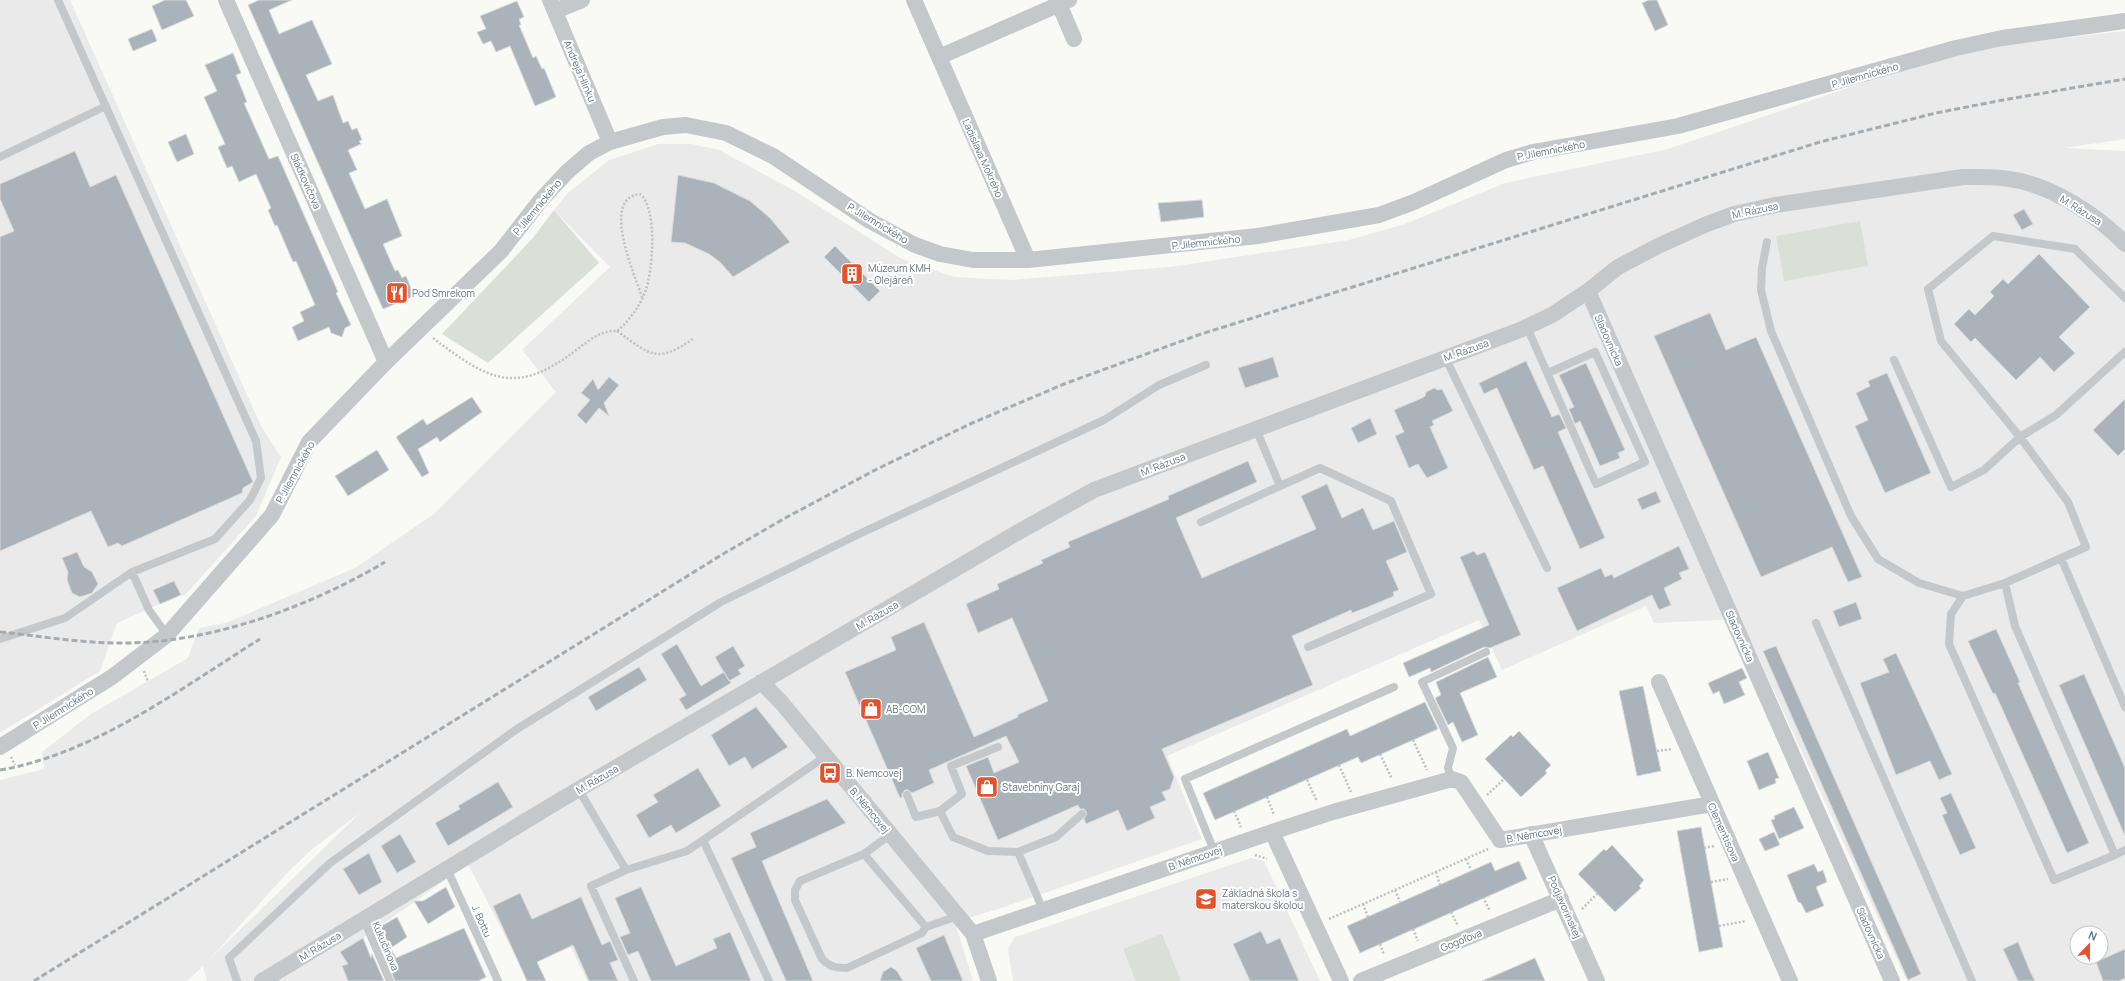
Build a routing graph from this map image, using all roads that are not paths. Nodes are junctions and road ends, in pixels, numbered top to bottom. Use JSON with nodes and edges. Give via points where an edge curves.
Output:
{"nodes":[{"id":1,"x":58,"y":0,"type":"edge"},
{"id":2,"x":226,"y":0,"type":"edge"},
{"id":3,"x":582,"y":0,"type":"edge"},
{"id":4,"x":914,"y":0,"type":"edge"},
{"id":5,"x":1064,"y":2,"type":"edge"},
{"id":6,"x":553,"y":6,"type":"edge"},
{"id":7,"x":2125,"y":21,"type":"edge"},
{"id":8,"x":1074,"y":39,"type":"dead end"},
{"id":9,"x":939,"y":57,"type":"junction"},
{"id":10,"x":106,"y":106,"type":"junction"},
{"id":11,"x":610,"y":142,"type":"junction"},
{"id":12,"x":0,"y":157,"type":"edge"},
{"id":13,"x":1768,"y":242,"type":"dead end"},
{"id":14,"x":2125,"y":244,"type":"edge"},
{"id":15,"x":1028,"y":260,"type":"junction"},
{"id":16,"x":1588,"y":291,"type":"junction"},
{"id":17,"x":2125,"y":298,"type":"edge"},
{"id":18,"x":1527,"y":327,"type":"junction"},
{"id":19,"x":2125,"y":352,"type":"edge"},
{"id":20,"x":1445,"y":357,"type":"junction"},
{"id":21,"x":1894,"y":360,"type":"dead end"},
{"id":22,"x":386,"y":362,"type":"junction"},
{"id":23,"x":1206,"y":365,"type":"dead end"},
{"id":24,"x":1548,"y":373,"type":"junction"},
{"id":25,"x":1256,"y":429,"type":"junction"},
{"id":26,"x":2020,"y":437,"type":"junction"},
{"id":27,"x":1280,"y":486,"type":"junction"},
{"id":28,"x":1201,"y":522,"type":"dead end"},
{"id":29,"x":2061,"y":558,"type":"junction"},
{"id":30,"x":1547,"y":568,"type":"dead end"},
{"id":31,"x":132,"y":572,"type":"junction"},
{"id":32,"x":2005,"y":583,"type":"junction"},
{"id":33,"x":1963,"y":596,"type":"junction"},
{"id":34,"x":1816,"y":623,"type":"dead end"},
{"id":35,"x":167,"y":635,"type":"junction"},
{"id":36,"x":0,"y":639,"type":"edge"},
{"id":37,"x":1308,"y":647,"type":"dead end"},
{"id":38,"x":1486,"y":652,"type":"dead end"},
{"id":39,"x":761,"y":682,"type":"junction"},
{"id":40,"x":1659,"y":682,"type":"dead end"},
{"id":41,"x":1394,"y":687,"type":"dead end"},
{"id":42,"x":2125,"y":707,"type":"edge"},
{"id":43,"x":0,"y":747,"type":"edge"},
{"id":44,"x":998,"y":747,"type":"dead end"},
{"id":45,"x":826,"y":756,"type":"junction"},
{"id":46,"x":1452,"y":778,"type":"junction"},
{"id":47,"x":579,"y":790,"type":"junction"},
{"id":48,"x":908,"y":795,"type":"dead end"},
{"id":49,"x":1712,"y":804,"type":"junction"},
{"id":50,"x":940,"y":811,"type":"junction"},
{"id":51,"x":1082,"y":814,"type":"dead end"},
{"id":52,"x":1274,"y":825,"type":"junction"},
{"id":53,"x":891,"y":834,"type":"junction"},
{"id":54,"x":1531,"y":834,"type":"junction"},
{"id":55,"x":703,"y":840,"type":"junction"},
{"id":56,"x":2125,"y":850,"type":"edge"},
{"id":57,"x":1018,"y":852,"type":"junction"},
{"id":58,"x":1214,"y":852,"type":"junction"},
{"id":59,"x":864,"y":854,"type":"junction"},
{"id":60,"x":2115,"y":855,"type":"junction"},
{"id":61,"x":447,"y":869,"type":"junction"},
{"id":62,"x":626,"y":870,"type":"junction"},
{"id":63,"x":1561,"y":899,"type":"junction"},
{"id":64,"x":1043,"y":910,"type":"junction"},
{"id":65,"x":958,"y":916,"type":"junction"},
{"id":66,"x":364,"y":920,"type":"junction"},
{"id":67,"x":926,"y":927,"type":"junction"},
{"id":68,"x":973,"y":934,"type":"junction"},
{"id":69,"x":237,"y":981,"type":"edge"},
{"id":70,"x":262,"y":981,"type":"edge"},
{"id":71,"x":390,"y":981,"type":"edge"},
{"id":72,"x":498,"y":981,"type":"edge"},
{"id":73,"x":634,"y":981,"type":"edge"},
{"id":74,"x":769,"y":981,"type":"edge"},
{"id":75,"x":989,"y":981,"type":"edge"},
{"id":76,"x":1341,"y":981,"type":"edge"},
{"id":77,"x":1361,"y":981,"type":"edge"},
{"id":78,"x":1597,"y":981,"type":"edge"},
{"id":79,"x":1790,"y":981,"type":"edge"},
{"id":80,"x":1892,"y":981,"type":"edge"},
{"id":81,"x":1972,"y":981,"type":"edge"}],
"edges":[{"from":1,"to":10,"type":"lane"},
{"from":2,"to":22,"type":"street","name":"Sládkovičova"},
{"from":3,"to":6,"type":"street"},
{"from":4,"to":9,"type":"street","name":"Ladislava Mokrého"},
{"from":5,"to":8,"type":"street"},
{"from":5,"to":9,"type":"street"},
{"from":6,"to":11,"type":"street","name":"Andreja Hlinku"},
{"from":7,"to":15,"type":"street","name":"P. Jilemnického","via":[[2002,38],[1956,48],[1678,126],[1533,152],[1486,168],[1414,202],[1379,215],[1258,236]]},
{"from":9,"to":15,"type":"street","name":"Ladislava Mokrého"},
{"from":10,"to":12,"type":"lane"},
{"from":10,"to":31,"type":"lane","via":[[256,441],[261,478],[250,500],[215,539]]},
{"from":11,"to":15,"type":"street","name":"P. Jilemnického","via":[[662,127],[686,125],[726,133],[773,156],[870,221],[915,245],[940,254],[973,260]]},
{"from":11,"to":22,"type":"street","name":"P. Jilemnického","via":[[589,153],[567,172],[540,201],[501,251]]},
{"from":13,"to":33,"type":"lane","via":[[1762,268],[1761,290],[1771,331],[1851,516],[1878,560],[1919,583]]},
{"from":14,"to":16,"type":"street","name":"M. Rázusa","via":[[2098,219],[2034,184],[2010,179],[1963,177],[1775,205],[1734,214],[1638,256],[1618,267]]},
{"from":16,"to":18,"type":"street","name":"M. Rázusa"},
{"from":16,"to":80,"type":"street","name":"Sladovnícka"},
{"from":17,"to":26,"type":"lane","via":[[2075,249],[1993,236],[1928,289],[1941,341]]},
{"from":18,"to":20,"type":"street","name":"M. Rázusa"},
{"from":18,"to":24,"type":"lane"},
{"from":19,"to":26,"type":"lane","via":[[2056,415]]},
{"from":20,"to":25,"type":"street","name":"M. Rázusa"},
{"from":20,"to":30,"type":"lane"},
{"from":21,"to":26,"type":"lane","via":[[1951,487],[1984,470]]},
{"from":22,"to":35,"type":"street","name":"P. Jilemnického","via":[[309,442],[272,515]]},
{"from":23,"to":69,"type":"lane","via":[[1159,385],[1104,420],[857,535],[721,602],[517,729],[330,863],[229,958]]},
{"from":24,"to":24,"type":"lane","via":[[1596,484],[1645,462],[1595,352]]},
{"from":25,"to":27,"type":"lane"},
{"from":25,"to":39,"type":"street","name":"M. Rázusa","via":[[1094,490]]},
{"from":26,"to":29,"type":"lane","via":[[2068,502],[2086,547]]},
{"from":27,"to":28,"type":"lane"},
{"from":27,"to":37,"type":"lane","via":[[1320,468],[1391,501],[1431,594]]},
{"from":29,"to":32,"type":"lane"},
{"from":29,"to":42,"type":"lane"},
{"from":31,"to":35,"type":"lane","via":[[149,610]]},
{"from":31,"to":36,"type":"lane","via":[[65,618]]},
{"from":32,"to":33,"type":"lane"},
{"from":32,"to":60,"type":"lane","via":[[2014,626]]},
{"from":33,"to":60,"type":"lane","via":[[1951,614],[1949,644],[2054,880]]},
{"from":34,"to":81,"type":"lane"},
{"from":35,"to":43,"type":"street","name":"P. Jilemnického","via":[[112,677]]},
{"from":38,"to":46,"type":"lane","via":[[1422,682],[1453,748],[1448,768]]},
{"from":39,"to":45,"type":"street","name":"B. Němcovej"},
{"from":39,"to":47,"type":"street","name":"M. Rázusa"},
{"from":40,"to":49,"type":"street","name":"Clementisova"},
{"from":41,"to":58,"type":"lane","via":[[1184,779]]},
{"from":44,"to":50,"type":"lane","via":[[951,766],[962,794]]},
{"from":45,"to":53,"type":"street","name":"B. Němcovej"},
{"from":45,"to":55,"type":"lane"},
{"from":46,"to":52,"type":"street","name":"B. Němcovej","via":[[1333,812]]},
{"from":46,"to":54,"type":"street","name":"B. Němcovej","via":[[1461,782],[1500,840]]},
{"from":47,"to":61,"type":"street","name":"M. Rázusa"},
{"from":47,"to":62,"type":"lane"},
{"from":48,"to":50,"type":"lane","via":[[916,817]]},
{"from":49,"to":54,"type":"street","name":"B. Němcovej"},
{"from":49,"to":79,"type":"street","name":"Clementisova"},
{"from":50,"to":57,"type":"lane","via":[[953,837],[988,851]]},
{"from":51,"to":57,"type":"lane","via":[[1056,837]]},
{"from":52,"to":58,"type":"street","name":"B. Němcovej"},
{"from":52,"to":76,"type":"street"},
{"from":53,"to":59,"type":"lane"},
{"from":53,"to":65,"type":"street","name":"B. Němcovej"},
{"from":54,"to":63,"type":"street","name":"Podjavorinskej"},
{"from":55,"to":62,"type":"lane","via":[[687,851]]},
{"from":55,"to":74,"type":"lane"},
{"from":56,"to":60,"type":"lane"},
{"from":57,"to":64,"type":"lane"},
{"from":58,"to":64,"type":"street","name":"B. Němcovej"},
{"from":59,"to":67,"type":"lane"},
{"from":59,"to":67,"type":"lane","via":[[800,881],[795,890],[795,900],[822,959],[836,968],[847,968],[922,933]]},
{"from":61,"to":66,"type":"street","name":"M. Rázusa"},
{"from":61,"to":72,"type":"lane","name":"J. Bottu"},
{"from":62,"to":73,"type":"lane","via":[[590,886]]},
{"from":63,"to":77,"type":"street","name":"Gogoľova"},
{"from":63,"to":78,"type":"street","name":"Podjavorinskej"},
{"from":64,"to":68,"type":"street","name":"B. Němcovej"},
{"from":65,"to":67,"type":"lane"},
{"from":65,"to":68,"type":"street","name":"B. Němcovej"},
{"from":66,"to":70,"type":"street","name":"M. Rázusa"},
{"from":66,"to":71,"type":"lane","name":"Kukučínova"},
{"from":68,"to":75,"type":"street"}]}
